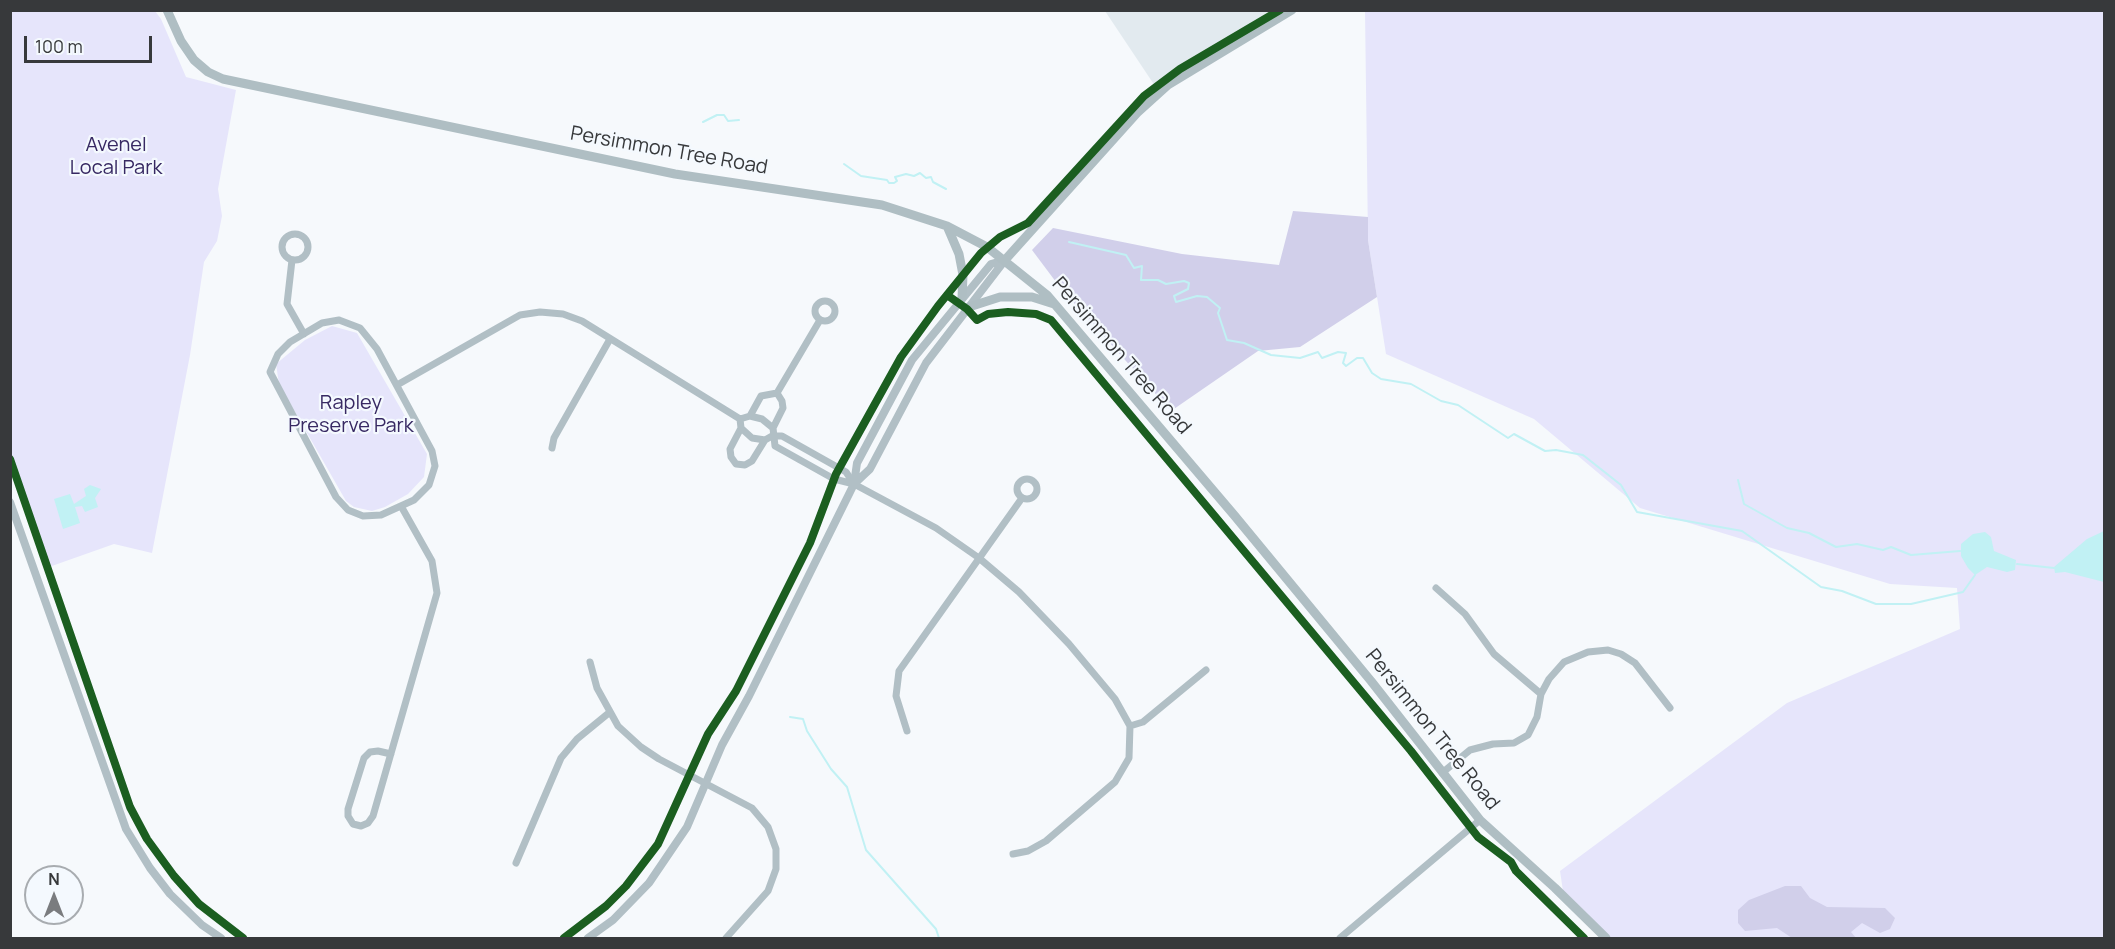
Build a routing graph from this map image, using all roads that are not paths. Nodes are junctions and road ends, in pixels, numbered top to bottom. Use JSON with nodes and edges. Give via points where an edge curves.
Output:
{"nodes":[{"id":1,"x":167,"y":10,"type":"edge"},
{"id":2,"x":1292,"y":10,"type":"edge"},
{"id":3,"x":947,"y":226,"type":"junction"},
{"id":4,"x":292,"y":260,"type":"dead end"},
{"id":5,"x":1005,"y":260,"type":"junction"},
{"id":6,"x":962,"y":298,"type":"junction"},
{"id":7,"x":1055,"y":304,"type":"junction"},
{"id":8,"x":969,"y":307,"type":"junction"},
{"id":9,"x":820,"y":320,"type":"dead end"},
{"id":10,"x":304,"y":334,"type":"junction"},
{"id":11,"x":610,"y":339,"type":"junction"},
{"id":12,"x":397,"y":386,"type":"junction"},
{"id":13,"x":777,"y":393,"type":"junction"},
{"id":14,"x":750,"y":416,"type":"junction"},
{"id":15,"x":740,"y":418,"type":"junction"},
{"id":16,"x":741,"y":428,"type":"junction"},
{"id":17,"x":773,"y":428,"type":"junction"},
{"id":18,"x":768,"y":438,"type":"junction"},
{"id":19,"x":552,"y":448,"type":"dead end"},
{"id":20,"x":854,"y":484,"type":"junction"},
{"id":21,"x":1022,"y":498,"type":"dead end"},
{"id":22,"x":10,"y":502,"type":"edge"},
{"id":23,"x":401,"y":506,"type":"junction"},
{"id":24,"x":979,"y":558,"type":"junction"},
{"id":25,"x":1436,"y":588,"type":"dead end"},
{"id":26,"x":590,"y":662,"type":"dead end"},
{"id":27,"x":1206,"y":670,"type":"dead end"},
{"id":28,"x":1541,"y":694,"type":"junction"},
{"id":29,"x":1670,"y":708,"type":"dead end"},
{"id":30,"x":610,"y":711,"type":"junction"},
{"id":31,"x":1130,"y":726,"type":"junction"},
{"id":32,"x":907,"y":730,"type":"dead end"},
{"id":33,"x":391,"y":754,"type":"junction"},
{"id":34,"x":1442,"y":773,"type":"junction"},
{"id":35,"x":705,"y":782,"type":"junction"},
{"id":36,"x":1480,"y":820,"type":"junction"},
{"id":37,"x":1013,"y":854,"type":"dead end"},
{"id":38,"x":516,"y":863,"type":"dead end"},
{"id":39,"x":221,"y":939,"type":"edge"},
{"id":40,"x":588,"y":939,"type":"edge"},
{"id":41,"x":726,"y":939,"type":"edge"},
{"id":42,"x":1340,"y":939,"type":"edge"},
{"id":43,"x":1606,"y":939,"type":"edge"}],
"edges":[{"from":1,"to":3,"type":"main road","name":"Persimmon Tree Road","via":[[194,60],[223,79],[675,174],[882,205]]},
{"from":2,"to":5,"type":"main road","via":[[1168,85],[1137,113]]},
{"from":3,"to":5,"type":"main road","name":"Persimmon Tree Road"},
{"from":3,"to":6,"type":"main road","via":[[959,254]]},
{"from":4,"to":10,"type":"street","via":[[287,304]]},
{"from":5,"to":6,"type":"street","via":[[991,264]]},
{"from":5,"to":7,"type":"main road","name":"Persimmon Tree Road"},
{"from":5,"to":8,"type":"street"},
{"from":6,"to":20,"type":"street","via":[[912,360],[857,463]]},
{"from":7,"to":8,"type":"main road","via":[[1032,297],[1000,297]]},
{"from":7,"to":34,"type":"main road","name":"Persimmon Tree Road","via":[[1371,681]]},
{"from":8,"to":20,"type":"street","via":[[926,363],[870,469]]},
{"from":9,"to":13,"type":"street"},
{"from":10,"to":12,"type":"street","via":[[322,322],[339,320],[360,328],[377,349]]},
{"from":10,"to":23,"type":"street","via":[[278,354],[270,372],[336,497],[348,510],[363,516],[381,515]]},
{"from":11,"to":12,"type":"street","via":[[582,321],[563,315],[520,315]]},
{"from":11,"to":15,"type":"street"},
{"from":11,"to":19,"type":"street"},
{"from":12,"to":23,"type":"street","via":[[432,451],[435,466],[429,485]]},
{"from":13,"to":14,"type":"street","via":[[761,396]]},
{"from":13,"to":17,"type":"street","via":[[783,408]]},
{"from":14,"to":15,"type":"street"},
{"from":14,"to":17,"type":"street"},
{"from":15,"to":16,"type":"street"},
{"from":16,"to":18,"type":"street","via":[[752,438]]},
{"from":16,"to":18,"type":"street","via":[[730,448],[736,464],[752,461]]},
{"from":17,"to":18,"type":"street"},
{"from":18,"to":20,"type":"street","via":[[775,446],[834,479]]},
{"from":18,"to":20,"type":"street","via":[[782,436],[846,472]]},
{"from":20,"to":24,"type":"street","via":[[936,528]]},
{"from":20,"to":35,"type":"street"},
{"from":21,"to":24,"type":"street"},
{"from":22,"to":39,"type":"street","via":[[126,829],[170,894]]},
{"from":23,"to":33,"type":"street","via":[[432,561],[437,593]]},
{"from":24,"to":31,"type":"street","via":[[1019,592],[1069,644],[1115,699]]},
{"from":24,"to":32,"type":"street","via":[[899,671],[896,696]]},
{"from":25,"to":28,"type":"street","via":[[1465,614],[1494,654]]},
{"from":26,"to":30,"type":"street","via":[[597,688]]},
{"from":27,"to":31,"type":"street","via":[[1143,722]]},
{"from":28,"to":29,"type":"street","via":[[1564,662],[1588,652],[1608,650],[1635,663]]},
{"from":28,"to":34,"type":"street","via":[[1537,717],[1528,735],[1514,743],[1470,750]]},
{"from":30,"to":35,"type":"street","via":[[618,726],[641,747]]},
{"from":30,"to":38,"type":"street","via":[[561,758]]},
{"from":31,"to":37,"type":"street","via":[[1129,758],[1115,782],[1046,841]]},
{"from":33,"to":33,"type":"street","via":[[373,816],[361,826],[353,824],[348,809],[364,758],[370,752]]},
{"from":34,"to":36,"type":"main road","name":"Persimmon Tree Road"},
{"from":35,"to":40,"type":"street","via":[[687,827],[649,883]]},
{"from":35,"to":41,"type":"street","via":[[752,808],[768,827],[776,849],[776,869],[768,891]]},
{"from":36,"to":42,"type":"street"},
{"from":36,"to":43,"type":"main road","name":"Persimmon Tree Road"}]}
